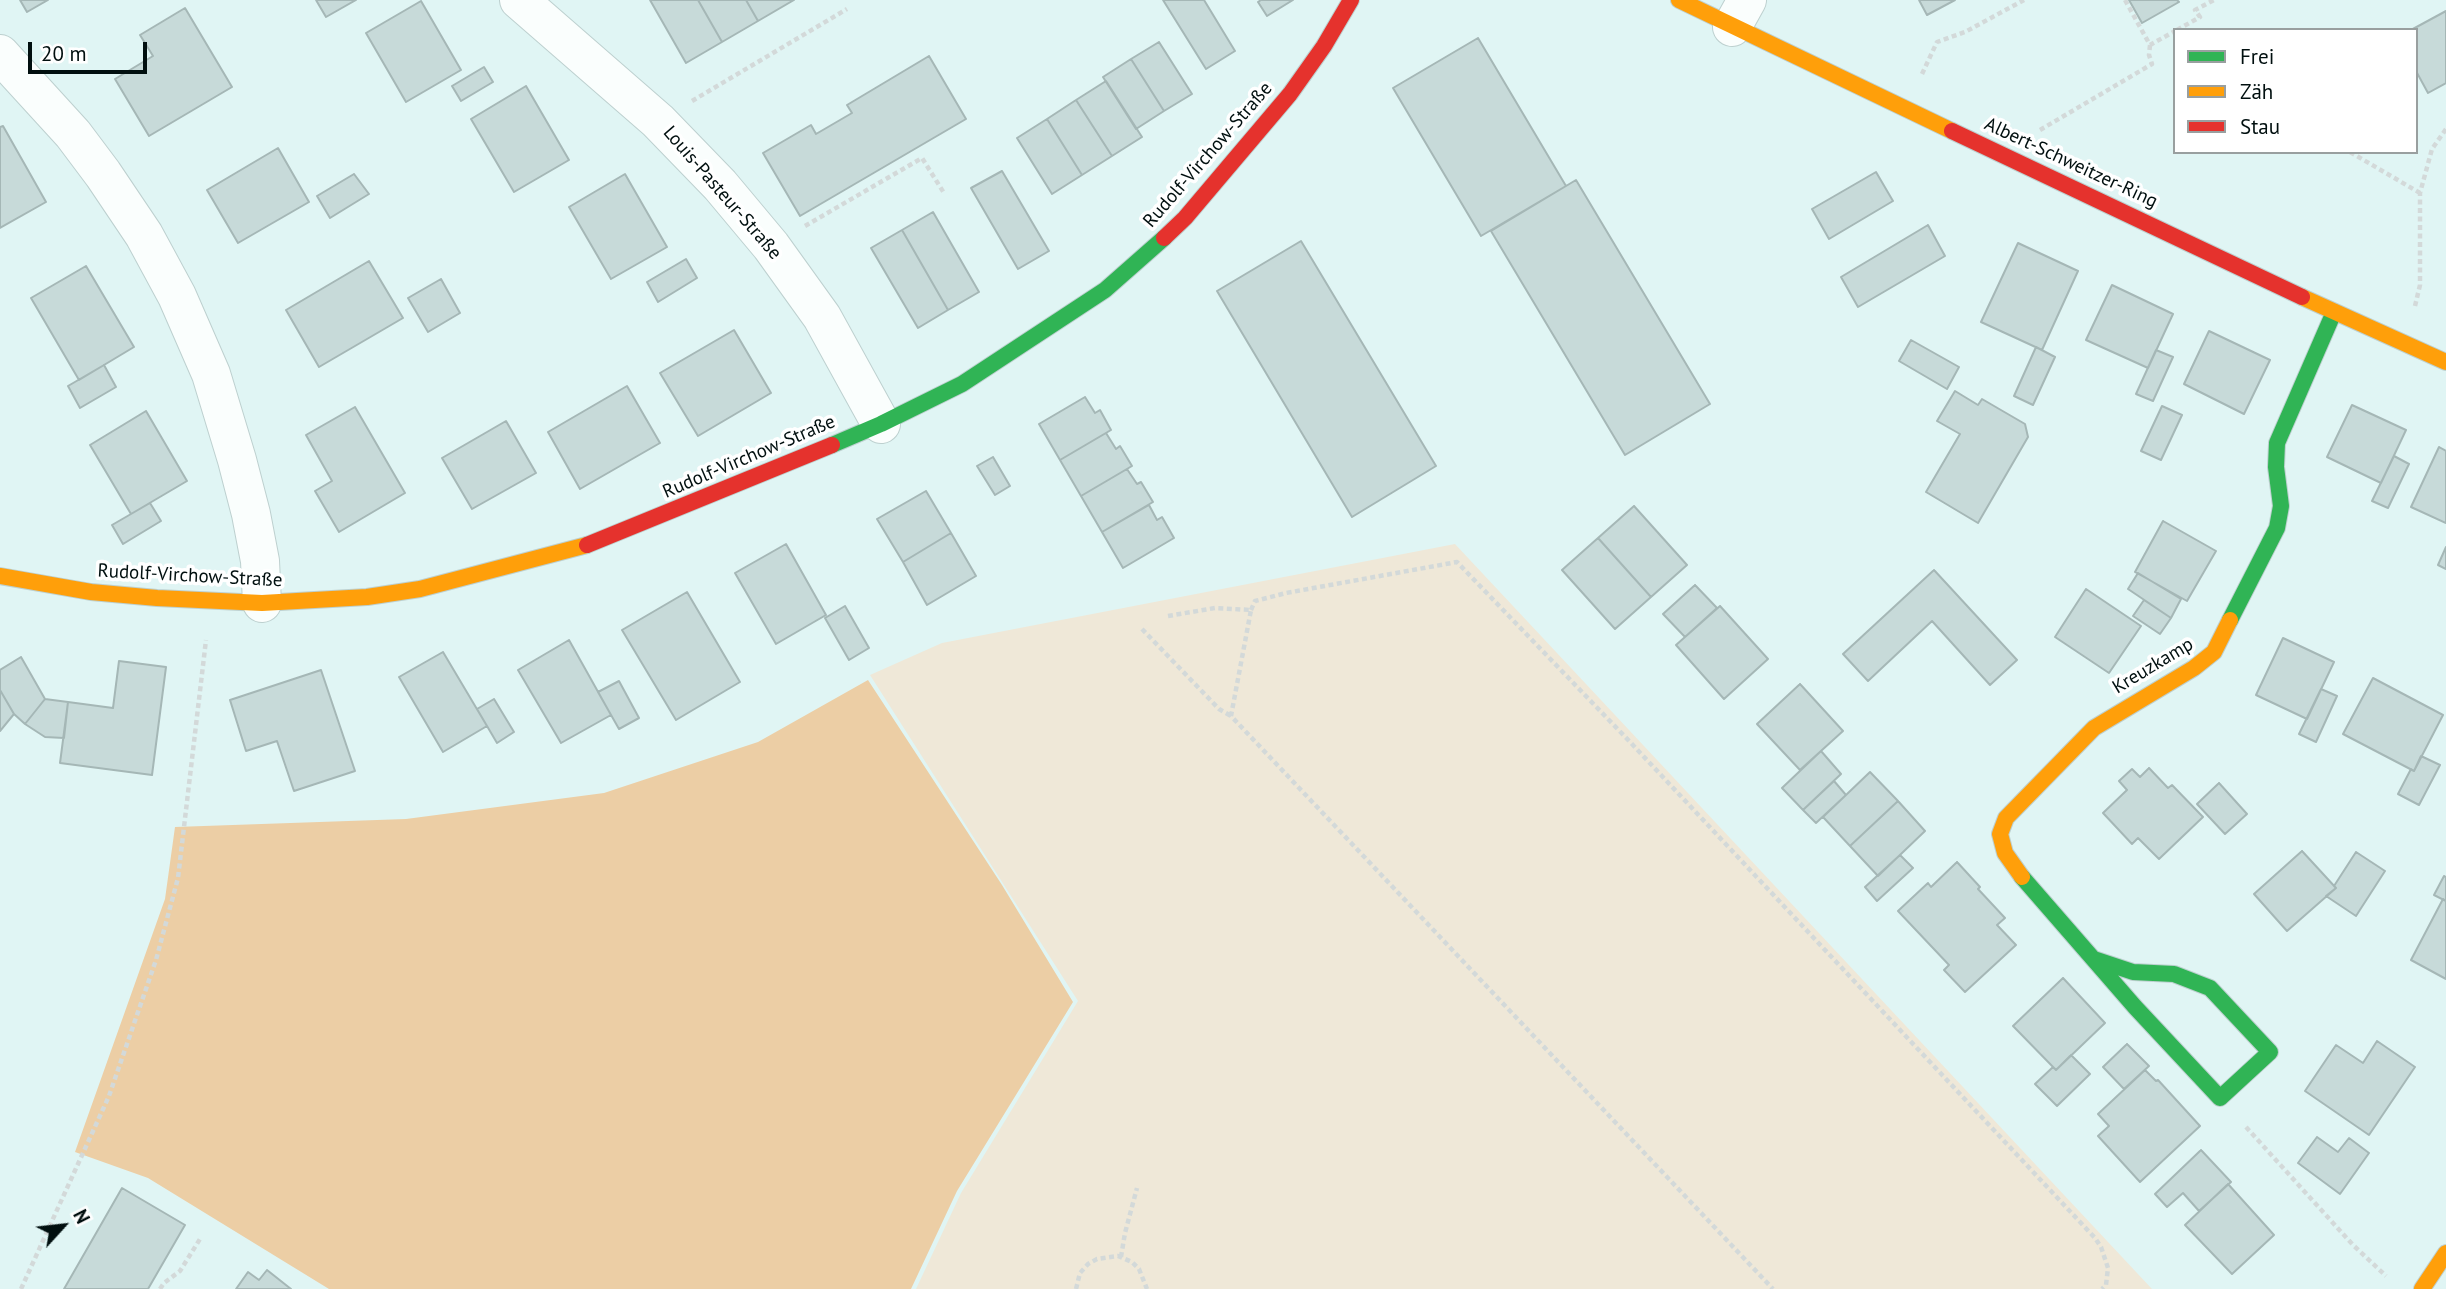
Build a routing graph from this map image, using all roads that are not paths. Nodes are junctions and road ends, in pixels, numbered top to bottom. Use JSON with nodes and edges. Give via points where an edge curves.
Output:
{"nodes":[{"id":1,"x":519,"y":0,"type":"edge"},
{"id":2,"x":1351,"y":0,"type":"edge"},
{"id":3,"x":1679,"y":0,"type":"edge"},
{"id":4,"x":1740,"y":14,"type":"edge"},
{"id":5,"x":0,"y":54,"type":"edge"},
{"id":6,"x":2334,"y":312,"type":"junction"},
{"id":7,"x":2446,"y":362,"type":"edge"},
{"id":8,"x":881,"y":424,"type":"junction"},
{"id":9,"x":0,"y":576,"type":"edge"},
{"id":10,"x":262,"y":603,"type":"junction"},
{"id":11,"x":2094,"y":959,"type":"junction"},
{"id":12,"x":2446,"y":1252,"type":"edge"},
{"id":13,"x":2422,"y":1289,"type":"edge"}],
"edges":[{"from":1,"to":8,"type":"street","name":"Louis-Pasteur-Straße","via":[[658,121],[720,185],[822,317]]},
{"from":2,"to":8,"type":"street","name":"Rudolf-Virchow-Straße","via":[[1290,94],[1185,218],[1142,260],[1076,310],[962,384]]},
{"from":3,"to":4,"type":"street","name":"Albert-Schweitzer-Ring"},
{"from":4,"to":6,"type":"street","name":"Albert-Schweitzer-Ring","via":[[1905,109]]},
{"from":5,"to":10,"type":"street","via":[[103,174],[177,296],[211,374],[237,460],[260,562]]},
{"from":6,"to":7,"type":"street","name":"Albert-Schweitzer-Ring"},
{"from":6,"to":11,"type":"street","name":"Kreuzkamp","via":[[2279,437],[2276,456],[2281,506],[2277,528],[2214,652],[2205,662],[2094,728],[2028,793],[2006,818],[2000,834],[2016,870]]},
{"from":8,"to":10,"type":"street","name":"Rudolf-Virchow-Straße","via":[[668,514],[556,555],[420,589]]},
{"from":9,"to":10,"type":"street","name":"Rudolf-Virchow-Straße","via":[[91,592]]},
{"from":11,"to":11,"type":"street","name":"Kreuzkamp","via":[[2133,972],[2174,974],[2210,988],[2270,1052],[2220,1098]]},
{"from":12,"to":13,"type":"street"}]}
